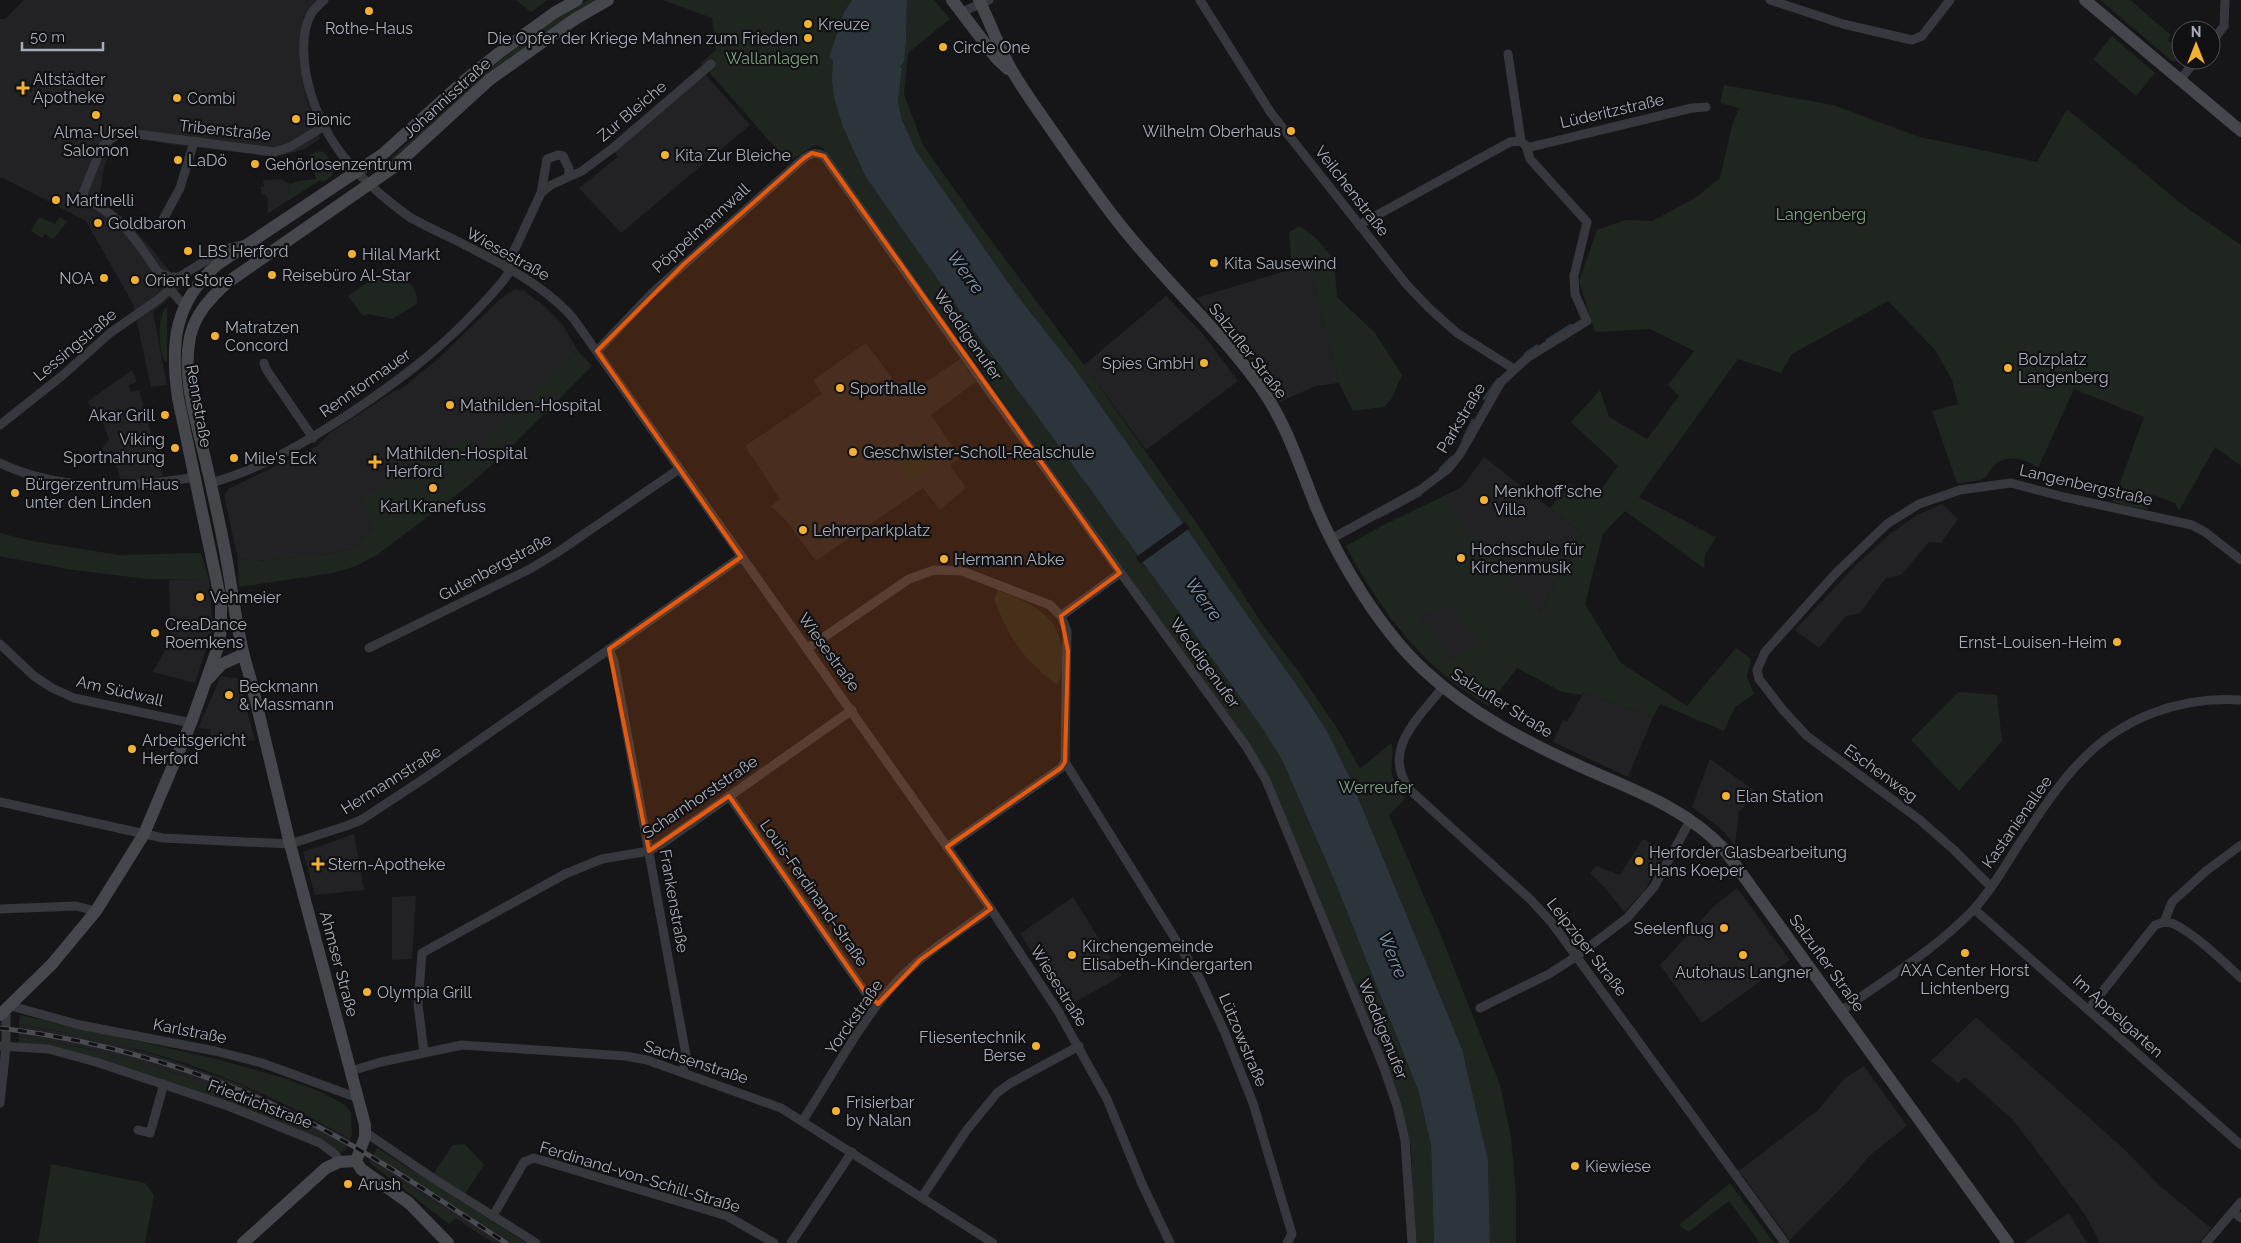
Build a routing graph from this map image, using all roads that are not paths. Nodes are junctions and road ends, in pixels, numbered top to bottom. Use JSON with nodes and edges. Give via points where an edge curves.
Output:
{"nodes":[{"id":1,"x":578,"y":0,"type":"edge"},
{"id":2,"x":608,"y":0,"type":"edge"},
{"id":3,"x":952,"y":0,"type":"edge"},
{"id":4,"x":1200,"y":0,"type":"edge"},
{"id":5,"x":1770,"y":0,"type":"edge"},
{"id":6,"x":1950,"y":0,"type":"edge"},
{"id":7,"x":2085,"y":0,"type":"edge"},
{"id":8,"x":2225,"y":0,"type":"edge"},
{"id":9,"x":323,"y":1,"type":"edge"},
{"id":10,"x":983,"y":1,"type":"edge"},
{"id":11,"x":962,"y":12,"type":"junction"},
{"id":12,"x":2221,"y":30,"type":"edge"},
{"id":13,"x":1508,"y":54,"type":"dead end"},
{"id":14,"x":711,"y":64,"type":"dead end"},
{"id":15,"x":2188,"y":70,"type":"edge"},
{"id":16,"x":1014,"y":74,"type":"junction"},
{"id":17,"x":2180,"y":80,"type":"junction"},
{"id":18,"x":1706,"y":106,"type":"dead end"},
{"id":19,"x":323,"y":127,"type":"junction"},
{"id":20,"x":2241,"y":131,"type":"edge"},
{"id":21,"x":194,"y":142,"type":"junction"},
{"id":22,"x":1523,"y":144,"type":"junction"},
{"id":23,"x":832,"y":168,"type":"joint"},
{"id":24,"x":357,"y":172,"type":"junction"},
{"id":25,"x":569,"y":176,"type":"junction"},
{"id":26,"x":369,"y":185,"type":"junction"},
{"id":27,"x":541,"y":193,"type":"junction"},
{"id":28,"x":1359,"y":225,"type":"junction"},
{"id":29,"x":159,"y":227,"type":"dead end"},
{"id":30,"x":247,"y":244,"type":"junction"},
{"id":31,"x":508,"y":269,"type":"junction"},
{"id":32,"x":159,"y":272,"type":"junction"},
{"id":33,"x":170,"y":289,"type":"junction"},
{"id":34,"x":184,"y":305,"type":"junction"},
{"id":35,"x":197,"y":318,"type":"junction"},
{"id":36,"x":596,"y":351,"type":"junction"},
{"id":37,"x":264,"y":363,"type":"dead end"},
{"id":38,"x":1514,"y":369,"type":"junction"},
{"id":39,"x":0,"y":425,"type":"edge"},
{"id":40,"x":313,"y":438,"type":"junction"},
{"id":41,"x":0,"y":463,"type":"edge"},
{"id":42,"x":679,"y":469,"type":"junction"},
{"id":43,"x":196,"y":476,"type":"junction"},
{"id":44,"x":210,"y":483,"type":"junction"},
{"id":45,"x":1331,"y":539,"type":"junction"},
{"id":46,"x":741,"y":557,"type":"junction"},
{"id":47,"x":2241,"y":560,"type":"edge"},
{"id":48,"x":1120,"y":573,"type":"junction"},
{"id":49,"x":221,"y":602,"type":"junction"},
{"id":50,"x":1061,"y":616,"type":"junction"},
{"id":51,"x":0,"y":644,"type":"edge"},
{"id":52,"x":369,"y":648,"type":"dead end"},
{"id":53,"x":808,"y":648,"type":"junction"},
{"id":54,"x":609,"y":649,"type":"junction"},
{"id":55,"x":242,"y":655,"type":"junction"},
{"id":56,"x":1759,"y":679,"type":"joint"},
{"id":57,"x":206,"y":682,"type":"junction"},
{"id":58,"x":1443,"y":687,"type":"junction"},
{"id":59,"x":2241,"y":700,"type":"edge"},
{"id":60,"x":852,"y":710,"type":"junction"},
{"id":61,"x":191,"y":723,"type":"junction"},
{"id":62,"x":1065,"y":762,"type":"junction"},
{"id":63,"x":729,"y":796,"type":"junction"},
{"id":64,"x":0,"y":802,"type":"edge"},
{"id":65,"x":1691,"y":819,"type":"junction"},
{"id":66,"x":144,"y":834,"type":"junction"},
{"id":67,"x":290,"y":844,"type":"junction"},
{"id":68,"x":2241,"y":845,"type":"edge"},
{"id":69,"x":947,"y":848,"type":"junction"},
{"id":70,"x":649,"y":850,"type":"junction"},
{"id":71,"x":1991,"y":887,"type":"junction"},
{"id":72,"x":0,"y":909,"type":"edge"},
{"id":73,"x":1974,"y":909,"type":"junction"},
{"id":74,"x":991,"y":910,"type":"junction"},
{"id":75,"x":96,"y":911,"type":"junction"},
{"id":76,"x":2164,"y":922,"type":"junction"},
{"id":77,"x":1578,"y":956,"type":"junction"},
{"id":78,"x":2241,"y":978,"type":"edge"},
{"id":79,"x":878,"y":1004,"type":"junction"},
{"id":80,"x":1480,"y":1008,"type":"dead end"},
{"id":81,"x":2088,"y":1010,"type":"junction"},
{"id":82,"x":4,"y":1011,"type":"edge"},
{"id":83,"x":1841,"y":1011,"type":"junction"},
{"id":84,"x":3,"y":1046,"type":"edge"},
{"id":85,"x":1079,"y":1046,"type":"junction"},
{"id":86,"x":424,"y":1052,"type":"junction"},
{"id":87,"x":351,"y":1071,"type":"junction"},
{"id":88,"x":683,"y":1072,"type":"junction"},
{"id":89,"x":164,"y":1084,"type":"junction"},
{"id":90,"x":358,"y":1098,"type":"junction"},
{"id":91,"x":0,"y":1103,"type":"edge"},
{"id":92,"x":803,"y":1120,"type":"junction"},
{"id":93,"x":138,"y":1130,"type":"dead end"},
{"id":94,"x":366,"y":1132,"type":"junction"},
{"id":95,"x":2241,"y":1145,"type":"edge"},
{"id":96,"x":852,"y":1152,"type":"junction"},
{"id":97,"x":356,"y":1161,"type":"junction"},
{"id":98,"x":339,"y":1162,"type":"junction"},
{"id":99,"x":922,"y":1197,"type":"junction"},
{"id":100,"x":2241,"y":1202,"type":"edge"},
{"id":101,"x":2233,"y":1212,"type":"junction"},
{"id":102,"x":493,"y":1216,"type":"junction"},
{"id":103,"x":2241,"y":1218,"type":"edge"},
{"id":104,"x":243,"y":1243,"type":"edge"},
{"id":105,"x":448,"y":1243,"type":"edge"},
{"id":106,"x":536,"y":1243,"type":"edge"},
{"id":107,"x":774,"y":1243,"type":"edge"},
{"id":108,"x":791,"y":1243,"type":"edge"},
{"id":109,"x":993,"y":1243,"type":"edge"},
{"id":110,"x":1170,"y":1243,"type":"edge"},
{"id":111,"x":1287,"y":1243,"type":"edge"},
{"id":112,"x":1412,"y":1243,"type":"edge"},
{"id":113,"x":1785,"y":1243,"type":"edge"},
{"id":114,"x":2008,"y":1243,"type":"edge"},
{"id":115,"x":2206,"y":1243,"type":"edge"}],
"edges":[{"from":1,"to":24,"type":"main road","name":"Johannisstraße","via":[[499,53],[392,148]]},
{"from":2,"to":26,"type":"main road","name":"Johannisstraße","via":[[575,19],[489,80],[394,167]]},
{"from":3,"to":11,"type":"main road","name":"Salzufler Straße"},
{"from":4,"to":28,"type":"street","name":"Veilchenstraße","via":[[1271,113]]},
{"from":5,"to":6,"type":"street","via":[[1843,24],[1912,40],[1922,36]]},
{"from":7,"to":17,"type":"main road"},
{"from":8,"to":12,"type":"street"},
{"from":9,"to":19,"type":"street","via":[[312,13],[304,43],[304,64]]},
{"from":10,"to":11,"type":"street"},
{"from":10,"to":16,"type":"main road","name":"Salzufler Straße"},
{"from":11,"to":16,"type":"main road","name":"Salzufler Straße","via":[[997,59]]},
{"from":13,"to":22,"type":"street"},
{"from":14,"to":25,"type":"street","name":"Zur Bleiche","via":[[613,148],[582,171]]},
{"from":15,"to":17,"type":"street"},
{"from":16,"to":45,"type":"main road","name":"Salzufler Straße","via":[[1117,222],[1259,386],[1286,432]]},
{"from":17,"to":20,"type":"main road"},
{"from":18,"to":22,"type":"street","name":"Lüderitzstraße"},
{"from":19,"to":21,"type":"street","name":"Tribenstraße","via":[[290,148],[274,152]]},
{"from":19,"to":24,"type":"street"},
{"from":21,"to":29,"type":"street","via":[[180,188]]},
{"from":21,"to":32,"type":"street","name":"Tribenstraße","via":[[121,132],[105,143],[100,151],[82,196],[117,220]]},
{"from":22,"to":28,"type":"street","name":"Lüderitzstraße","via":[[1510,142]]},
{"from":22,"to":38,"type":"street","name":"Parkstraße","via":[[1530,159],[1587,222],[1574,276],[1576,294],[1587,321]]},
{"from":23,"to":36,"type":"street","name":"Pöppelmannwall","via":[[818,153],[804,158],[652,292]]},
{"from":23,"to":48,"type":"street","name":"Weddigenufer"},
{"from":24,"to":26,"type":"street","name":"Wiesestraße"},
{"from":24,"to":30,"type":"main road","name":"Johannisstraße"},
{"from":25,"to":27,"type":"street","name":"Zur Bleiche"},
{"from":25,"to":27,"type":"street","via":[[563,156],[550,156],[545,162]]},
{"from":26,"to":31,"type":"street","name":"Wiesestraße","via":[[410,218]]},
{"from":26,"to":35,"type":"main road","name":"Johannisstraße","via":[[228,282],[214,294]]},
{"from":27,"to":31,"type":"street"},
{"from":28,"to":38,"type":"street","name":"Veilchenstraße","via":[[1430,309],[1457,333]]},
{"from":30,"to":32,"type":"street","name":"Johannisstraße","via":[[225,249],[179,277]]},
{"from":30,"to":34,"type":"main road","name":"Johannisstraße","via":[[205,275]]},
{"from":31,"to":36,"type":"street","name":"Wiesestraße","via":[[531,281],[561,304]]},
{"from":31,"to":40,"type":"street","name":"Renntormauer","via":[[496,290],[407,375]]},
{"from":32,"to":33,"type":"street"},
{"from":33,"to":34,"type":"street"},
{"from":33,"to":39,"type":"street","name":"Lessingstraße","via":[[110,333]]},
{"from":34,"to":35,"type":"main road"},
{"from":34,"to":43,"type":"main road","name":"Rennstraße","via":[[174,344],[174,369]]},
{"from":35,"to":44,"type":"main road","name":"Rennstraße","via":[[190,337],[188,372]]},
{"from":36,"to":42,"type":"street","name":"Wiesestraße"},
{"from":37,"to":40,"type":"street"},
{"from":38,"to":45,"type":"street","name":"Parkstraße","via":[[1489,400],[1460,454],[1448,469],[1420,490]]},
{"from":40,"to":44,"type":"street","name":"Renntormauer","via":[[258,466]]},
{"from":41,"to":43,"type":"street","via":[[43,478],[97,485],[164,482]]},
{"from":42,"to":46,"type":"street","name":"Wiesestraße"},
{"from":42,"to":52,"type":"street","name":"Gutenbergstraße","via":[[530,569]]},
{"from":43,"to":49,"type":"main road","name":"Rennstraße"},
{"from":44,"to":55,"type":"main road","name":"Rennstraße"},
{"from":45,"to":58,"type":"main road","name":"Salzufler Straße","via":[[1388,630],[1424,671]]},
{"from":46,"to":53,"type":"street","name":"Wiesestraße"},
{"from":46,"to":54,"type":"street","name":"Hermannstraße"},
{"from":47,"to":56,"type":"street","name":"Langenbergstraße","via":[[2192,525],[2064,498],[2011,483],[1960,490],[1919,504],[1877,533],[1765,652],[1758,670]]},
{"from":48,"to":50,"type":"street"},
{"from":48,"to":112,"type":"street","name":"Weddigenufer","via":[[1246,746],[1266,780],[1398,1106],[1406,1149]]},
{"from":49,"to":55,"type":"main road"},
{"from":49,"to":57,"type":"main road","via":[[220,638]]},
{"from":50,"to":53,"type":"street","via":[[1050,605],[980,577],[962,571],[934,570],[909,579]]},
{"from":50,"to":62,"type":"street","via":[[1067,631],[1068,651]]},
{"from":51,"to":61,"type":"street","name":"Am Südwall","via":[[34,676],[74,698]]},
{"from":53,"to":60,"type":"street","name":"Wiesestraße"},
{"from":54,"to":67,"type":"street","name":"Hermannstraße","via":[[361,820]]},
{"from":54,"to":70,"type":"street","name":"Frankenstraße"},
{"from":55,"to":57,"type":"main road","via":[[222,664]]},
{"from":55,"to":67,"type":"main road","name":"Ahmser Straße"},
{"from":56,"to":71,"type":"street","name":"Eschenweg","via":[[1806,736],[1920,820]]},
{"from":57,"to":61,"type":"main road"},
{"from":58,"to":65,"type":"main road","name":"Salzufler Straße","via":[[1541,748],[1655,799]]},
{"from":58,"to":77,"type":"street","name":"Leipziger Straße","via":[[1404,739],[1398,763],[1404,782],[1531,900]]},
{"from":59,"to":71,"type":"street","name":"Kastanienallee","via":[[2200,700],[2164,708],[2108,737],[2071,771]]},
{"from":60,"to":63,"type":"street","name":"Scharnhorststraße"},
{"from":60,"to":69,"type":"street","name":"Wiesestraße"},
{"from":61,"to":66,"type":"main road"},
{"from":62,"to":69,"type":"street"},
{"from":62,"to":111,"type":"street","name":"Lützowstraße","via":[[1199,977],[1225,1033],[1253,1103],[1290,1224],[1292,1237]]},
{"from":63,"to":70,"type":"street","name":"Scharnhorststraße"},
{"from":63,"to":79,"type":"street","name":"Louis-Ferdinand-Straße","via":[[865,992]]},
{"from":64,"to":66,"type":"street","name":"Hermannstraße"},
{"from":65,"to":77,"type":"street","via":[[1654,888],[1643,902]]},
{"from":65,"to":83,"type":"main road","name":"Salzufler Straße","via":[[1724,849]]},
{"from":66,"to":67,"type":"street","name":"Hermannstraße","via":[[163,838]]},
{"from":66,"to":75,"type":"main road"},
{"from":67,"to":87,"type":"main road","name":"Ahmser Straße"},
{"from":68,"to":76,"type":"street","via":[[2172,902]]},
{"from":69,"to":74,"type":"street","name":"Wiesestraße"},
{"from":70,"to":86,"type":"street","name":"Scharnhorststraße","via":[[602,859],[565,874],[422,953],[418,1005]]},
{"from":70,"to":88,"type":"street","name":"Frankenstraße","via":[[686,1055]]},
{"from":71,"to":73,"type":"street","name":"Kastanienallee"},
{"from":72,"to":75,"type":"street","via":[[76,906]]},
{"from":73,"to":81,"type":"street","name":"Im Appelgarten"},
{"from":73,"to":83,"type":"street","name":"Kastanienallee","via":[[1948,933]]},
{"from":74,"to":79,"type":"street","name":"Yorckstraße","via":[[920,960]]},
{"from":74,"to":85,"type":"street","name":"Wiesestraße"},
{"from":75,"to":82,"type":"main road","via":[[52,964]]},
{"from":76,"to":78,"type":"street","via":[[2173,924],[2204,946]]},
{"from":76,"to":81,"type":"street","via":[[2154,925]]},
{"from":77,"to":80,"type":"street"},
{"from":77,"to":113,"type":"street","name":"Leipziger Straße"},
{"from":79,"to":92,"type":"street","name":"Yorckstraße"},
{"from":81,"to":95,"type":"street","name":"Im Appelgarten"},
{"from":82,"to":84,"type":"street"},
{"from":82,"to":90,"type":"street","name":"Karlstraße","via":[[215,1051],[262,1063]]},
{"from":83,"to":114,"type":"main road","name":"Salzufler Straße"},
{"from":84,"to":89,"type":"street","name":"Friedrichstraße","via":[[48,1049]]},
{"from":84,"to":91,"type":"street"},
{"from":85,"to":99,"type":"street","via":[[997,1093],[966,1131]]},
{"from":85,"to":110,"type":"street","name":"Wiesestraße","via":[[1107,1100]]},
{"from":86,"to":87,"type":"street","name":"Sachsenstraße"},
{"from":86,"to":88,"type":"street","name":"Sachsenstraße","via":[[462,1045],[625,1056]]},
{"from":87,"to":90,"type":"main road","name":"Ahmser Straße"},
{"from":88,"to":92,"type":"street","name":"Sachsenstraße","via":[[756,1097]]},
{"from":89,"to":93,"type":"street","via":[[150,1133]]},
{"from":89,"to":98,"type":"street","name":"Friedrichstraße","via":[[320,1143],[336,1155]]},
{"from":90,"to":94,"type":"main road","name":"Ahmser Straße"},
{"from":92,"to":96,"type":"street","name":"Sachsenstraße"},
{"from":94,"to":97,"type":"main road"},
{"from":94,"to":102,"type":"street"},
{"from":96,"to":99,"type":"street","name":"Sachsenstraße"},
{"from":96,"to":108,"type":"street"},
{"from":97,"to":98,"type":"main road"},
{"from":97,"to":105,"type":"main road","via":[[362,1169],[409,1203]]},
{"from":98,"to":104,"type":"main road","via":[[326,1168]]},
{"from":99,"to":109,"type":"street","name":"Sachsenstraße"},
{"from":100,"to":101,"type":"street"},
{"from":101,"to":103,"type":"street"},
{"from":101,"to":115,"type":"street"},
{"from":102,"to":106,"type":"street"},
{"from":102,"to":107,"type":"street","name":"Ferdinand-von-Schill-Straße","via":[[524,1162],[534,1158],[728,1216]]}]}
